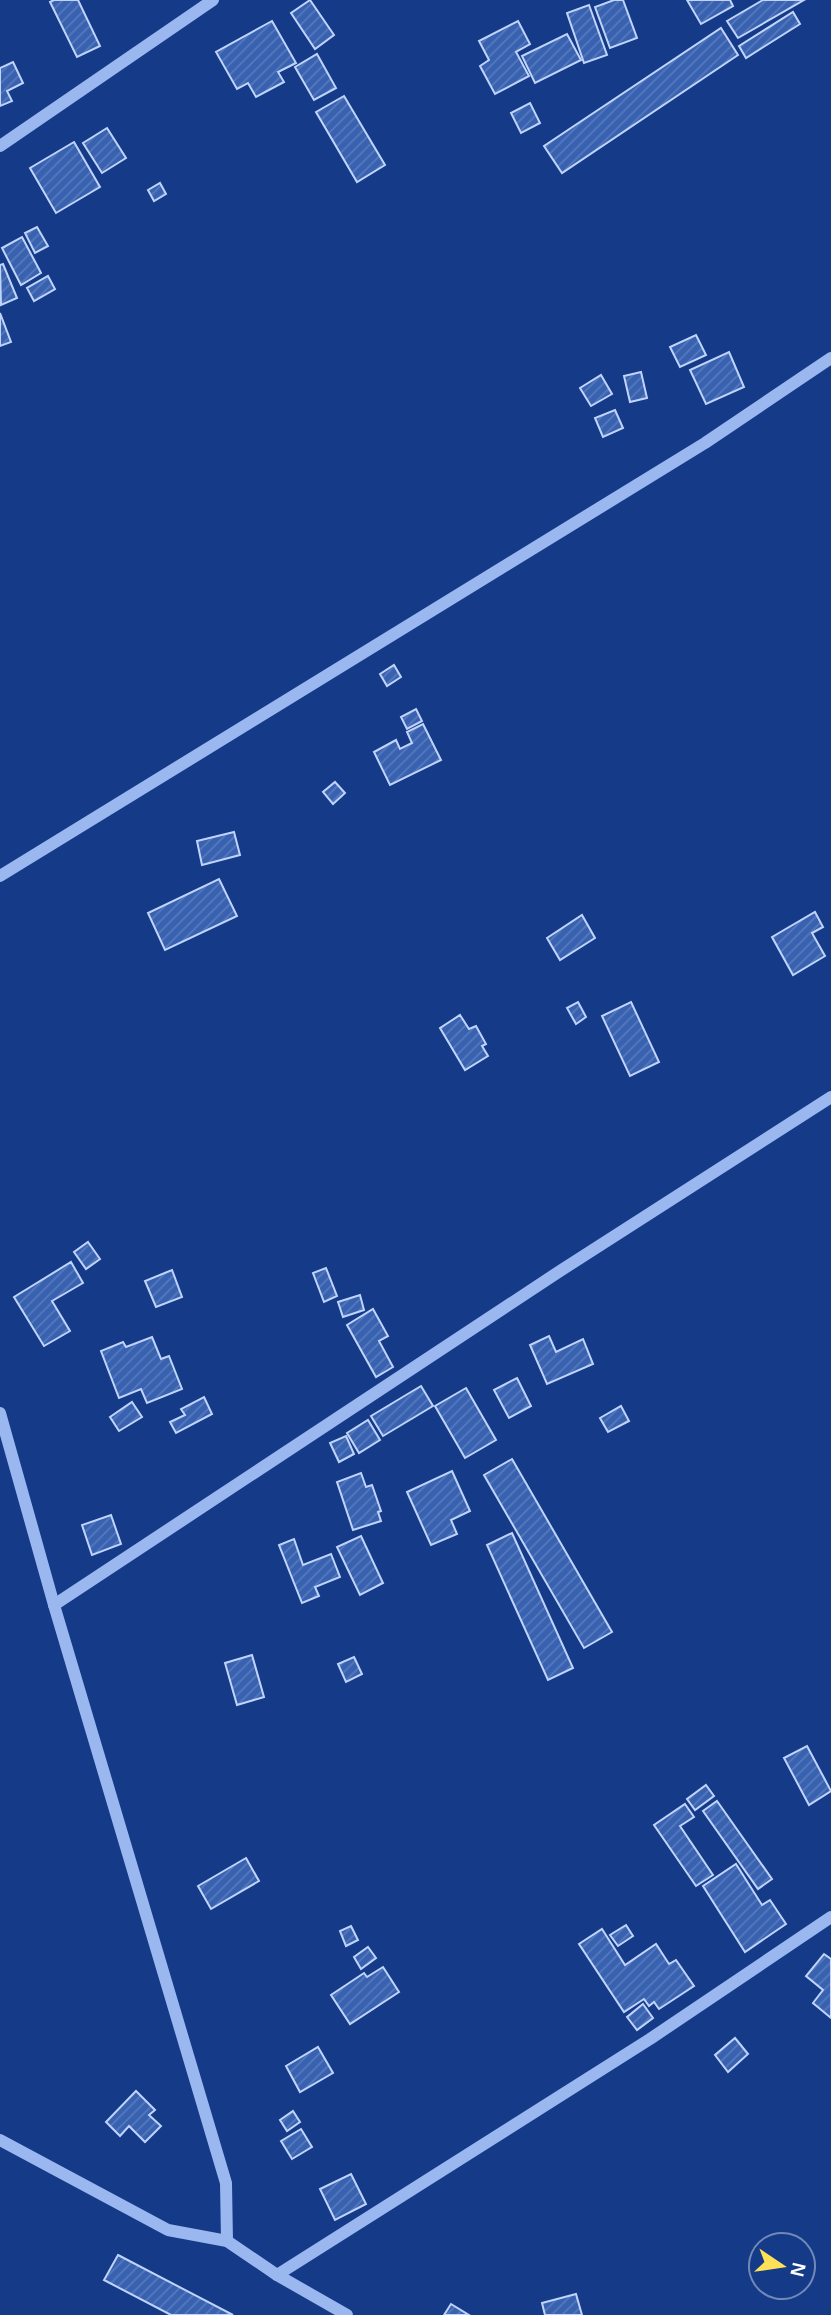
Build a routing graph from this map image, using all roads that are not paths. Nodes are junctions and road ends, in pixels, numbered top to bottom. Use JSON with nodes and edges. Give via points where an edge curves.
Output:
{"nodes":[{"id":1,"x":213,"y":0,"type":"edge"},
{"id":2,"x":0,"y":146,"type":"edge"},
{"id":3,"x":831,"y":358,"type":"edge"},
{"id":4,"x":0,"y":876,"type":"edge"},
{"id":5,"x":831,"y":1097,"type":"edge"},
{"id":6,"x":0,"y":1413,"type":"edge"},
{"id":7,"x":54,"y":1605,"type":"junction"},
{"id":8,"x":831,"y":1917,"type":"edge"},
{"id":9,"x":0,"y":2140,"type":"edge"},
{"id":10,"x":227,"y":2242,"type":"junction"},
{"id":11,"x":277,"y":2275,"type":"junction"},
{"id":12,"x":347,"y":2315,"type":"edge"}],
"edges":[{"from":1,"to":2,"type":"street"},
{"from":3,"to":4,"type":"street","via":[[705,443]]},
{"from":5,"to":7,"type":"street"},
{"from":6,"to":7,"type":"street"},
{"from":7,"to":10,"type":"street","via":[[226,2183]]},
{"from":8,"to":11,"type":"street","via":[[650,2039]]},
{"from":9,"to":10,"type":"street","via":[[169,2230]]},
{"from":10,"to":11,"type":"street"},
{"from":11,"to":12,"type":"street"}]}
